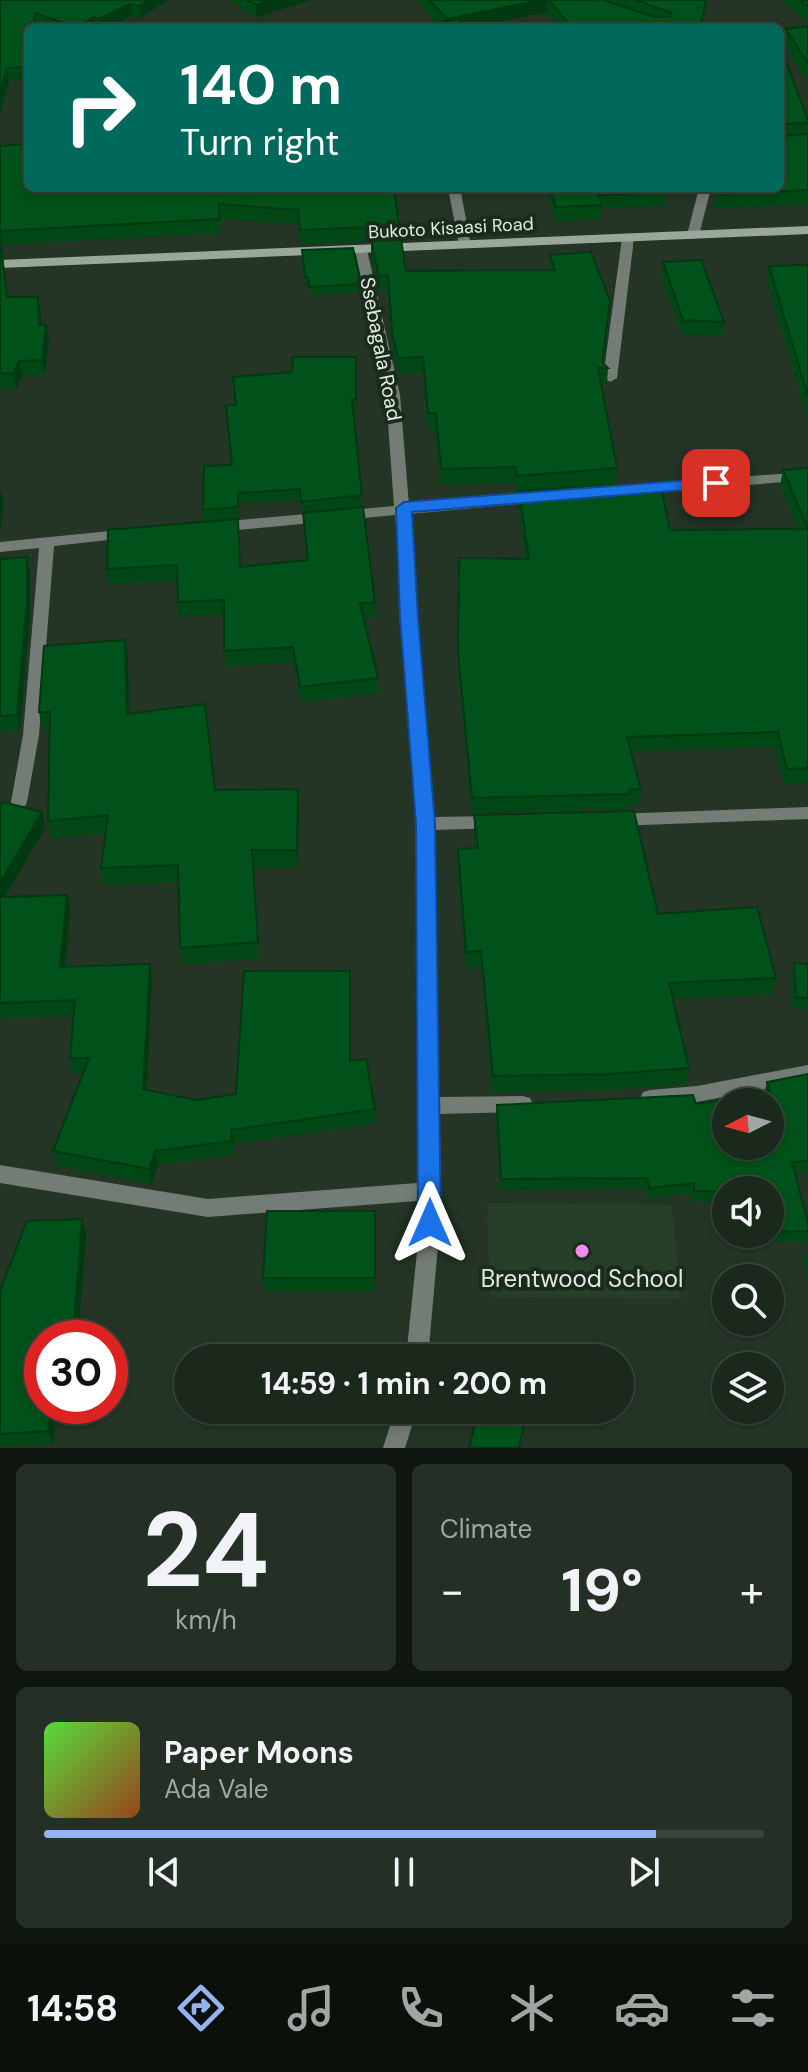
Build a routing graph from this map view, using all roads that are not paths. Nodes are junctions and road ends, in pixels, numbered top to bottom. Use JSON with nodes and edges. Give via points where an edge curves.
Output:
{"nodes":[{"id":1,"x":808,"y":34,"type":"edge"},
{"id":2,"x":784,"y":37,"type":"edge"},
{"id":3,"x":455,"y":192,"type":"edge"},
{"id":4,"x":704,"y":192,"type":"edge"},
{"id":5,"x":808,"y":230,"type":"edge"},
{"id":6,"x":693,"y":235,"type":"junction"},
{"id":7,"x":628,"y":238,"type":"junction"},
{"id":8,"x":465,"y":245,"type":"junction"},
{"id":9,"x":361,"y":250,"type":"junction"},
{"id":10,"x":0,"y":264,"type":"edge"},
{"id":11,"x":610,"y":378,"type":"edge"},
{"id":12,"x":808,"y":476,"type":"edge"},
{"id":13,"x":623,"y":490,"type":"edge"},
{"id":14,"x":561,"y":495,"type":"edge"},
{"id":15,"x":404,"y":508,"type":"junction"},
{"id":16,"x":202,"y":528,"type":"edge"},
{"id":17,"x":140,"y":533,"type":"edge"},
{"id":18,"x":47,"y":541,"type":"junction"},
{"id":19,"x":0,"y":547,"type":"edge"},
{"id":20,"x":19,"y":802,"type":"edge"},
{"id":21,"x":808,"y":813,"type":"edge"},
{"id":22,"x":601,"y":821,"type":"edge"},
{"id":23,"x":521,"y":822,"type":"edge"},
{"id":24,"x":426,"y":824,"type":"junction"},
{"id":25,"x":808,"y":1073,"type":"edge"},
{"id":26,"x":637,"y":1099,"type":"edge"},
{"id":27,"x":548,"y":1103,"type":"edge"},
{"id":28,"x":429,"y":1106,"type":"junction"},
{"id":29,"x":0,"y":1174,"type":"edge"},
{"id":30,"x":430,"y":1191,"type":"junction"},
{"id":31,"x":418,"y":1344,"type":"edge"},
{"id":32,"x":402,"y":1424,"type":"edge"},
{"id":33,"x":394,"y":1448,"type":"edge"}],
"edges":[{"from":1,"to":2,"type":"street"},
{"from":3,"to":8,"type":"street"},
{"from":4,"to":6,"type":"street"},
{"from":5,"to":6,"type":"main road","name":"Bukoto Kisaasi Road"},
{"from":6,"to":7,"type":"main road","name":"Bukoto Kisaasi Road"},
{"from":7,"to":8,"type":"main road","name":"Bukoto Kisaasi Road"},
{"from":7,"to":11,"type":"street"},
{"from":8,"to":9,"type":"main road","name":"Bukoto Kisaasi Road"},
{"from":9,"to":10,"type":"main road","name":"Bukoto Kisaasi Road"},
{"from":9,"to":15,"type":"street","name":"Ssebagala Road","via":[[393,395]]},
{"from":12,"to":13,"type":"street"},
{"from":14,"to":15,"type":"street"},
{"from":15,"to":16,"type":"street"},
{"from":15,"to":24,"type":"street","name":"Ssebagala Road"},
{"from":17,"to":18,"type":"street"},
{"from":18,"to":19,"type":"street"},
{"from":18,"to":20,"type":"street","via":[[31,735]]},
{"from":21,"to":22,"type":"street"},
{"from":23,"to":24,"type":"street"},
{"from":24,"to":28,"type":"street","name":"Ssebagala Road"},
{"from":25,"to":26,"type":"street","via":[[697,1094]]},
{"from":27,"to":28,"type":"street"},
{"from":28,"to":30,"type":"street","name":"Ssebagala Road"},
{"from":29,"to":30,"type":"street","via":[[208,1208]]},
{"from":30,"to":31,"type":"street","name":"Ssebagala Road"},
{"from":32,"to":33,"type":"street"}]}
